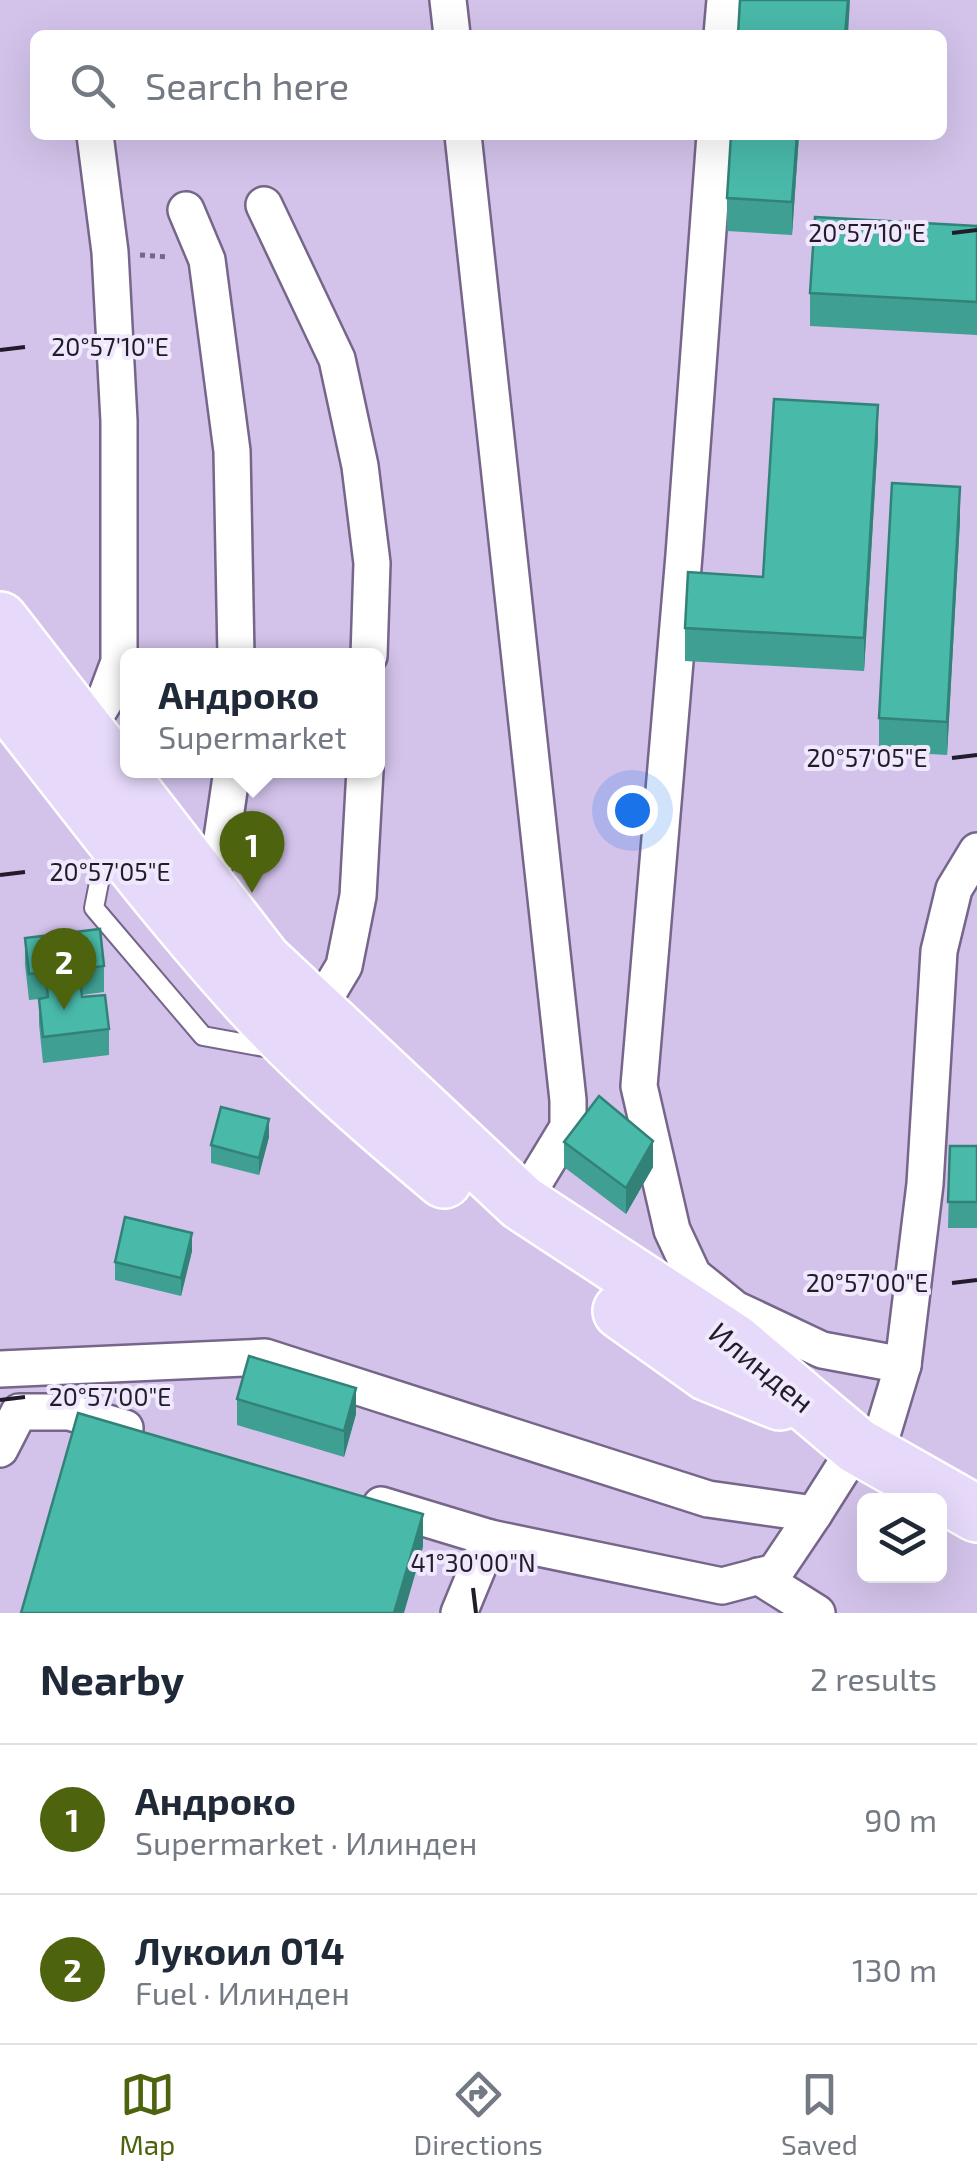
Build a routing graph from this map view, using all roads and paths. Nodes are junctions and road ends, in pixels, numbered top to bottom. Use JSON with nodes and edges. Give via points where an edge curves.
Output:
{"nodes":[{"id":1,"x":448,"y":0,"type":"edge"},
{"id":2,"x":725,"y":0,"type":"edge"},
{"id":3,"x":451,"y":30,"type":"edge"},
{"id":4,"x":722,"y":30,"type":"edge"},
{"id":5,"x":96,"y":140,"type":"edge"},
{"id":6,"x":464,"y":140,"type":"edge"},
{"id":7,"x":715,"y":140,"type":"edge"},
{"id":8,"x":264,"y":205,"type":"dead end"},
{"id":9,"x":186,"y":210,"type":"dead end"},
{"id":10,"x":110,"y":252,"type":"junction"},
{"id":11,"x":207,"y":260,"type":"junction"},
{"id":12,"x":0,"y":620,"type":"edge"},
{"id":13,"x":236,"y":648,"type":"edge"},
{"id":14,"x":370,"y":648,"type":"edge"},
{"id":15,"x":0,"y":693,"type":"edge"},
{"id":16,"x":85,"y":733,"type":"junction"},
{"id":17,"x":120,"y":777,"type":"edge"},
{"id":18,"x":121,"y":778,"type":"edge"},
{"id":19,"x":232,"y":778,"type":"edge"},
{"id":20,"x":364,"y":778,"type":"edge"},
{"id":21,"x":977,"y":851,"type":"edge"},
{"id":22,"x":205,"y":884,"type":"junction"},
{"id":23,"x":308,"y":1033,"type":"junction"},
{"id":24,"x":522,"y":1203,"type":"junction"},
{"id":25,"x":904,"y":1365,"type":"junction"},
{"id":26,"x":0,"y":1370,"type":"edge"},
{"id":27,"x":165,"y":1440,"type":"edge"},
{"id":28,"x":852,"y":1441,"type":"junction"},
{"id":29,"x":0,"y":1449,"type":"edge"},
{"id":30,"x":356,"y":1498,"type":"edge"},
{"id":31,"x":814,"y":1514,"type":"junction"},
{"id":32,"x":977,"y":1514,"type":"edge"},
{"id":33,"x":490,"y":1538,"type":"junction"},
{"id":34,"x":758,"y":1576,"type":"junction"},
{"id":35,"x":459,"y":1613,"type":"edge"},
{"id":36,"x":766,"y":1613,"type":"edge"},
{"id":37,"x":818,"y":1613,"type":"edge"}],
"edges":[{"from":1,"to":3,"type":"street"},
{"from":2,"to":4,"type":"street"},
{"from":5,"to":10,"type":"street"},
{"from":6,"to":24,"type":"street","via":[[568,1100],[568,1126]]},
{"from":7,"to":25,"type":"street","via":[[639,1086],[672,1230],[693,1275],[735,1309],[822,1350]]},
{"from":8,"to":14,"type":"street","via":[[336,360],[360,466],[372,562]]},
{"from":9,"to":11,"type":"street"},
{"from":10,"to":11,"type":"path"},
{"from":10,"to":16,"type":"street","via":[[119,421],[119,662]]},
{"from":11,"to":13,"type":"street","via":[[232,450]]},
{"from":12,"to":16,"type":"main road","name":"Илинден"},
{"from":15,"to":23,"type":"main road","name":"Илинден","via":[[224,972]]},
{"from":16,"to":17,"type":"main road","name":"Илинден"},
{"from":18,"to":22,"type":"main road","name":"Илинден"},
{"from":19,"to":22,"type":"street","via":[[220,852]]},
{"from":20,"to":23,"type":"street","via":[[358,896],[344,966]]},
{"from":21,"to":25,"type":"street","via":[[954,890],[938,952],[925,1184]]},
{"from":22,"to":23,"type":"main road","name":"Илинден","via":[[264,960]]},
{"from":23,"to":24,"type":"main road","name":"Илинден"},
{"from":23,"to":28,"type":"main road","name":"Илинден","via":[[362,1111],[497,1224],[708,1373]]},
{"from":24,"to":28,"type":"main road","name":"Илинден","via":[[734,1342]]},
{"from":25,"to":28,"type":"street"},
{"from":26,"to":31,"type":"street","via":[[266,1357],[708,1499]]},
{"from":27,"to":29,"type":"street","via":[[69,1412],[19,1412]]},
{"from":28,"to":31,"type":"street"},
{"from":28,"to":32,"type":"main road"},
{"from":30,"to":33,"type":"street"},
{"from":31,"to":34,"type":"street","via":[[775,1572]]},
{"from":33,"to":34,"type":"street","via":[[722,1586]]},
{"from":33,"to":35,"type":"street"},
{"from":34,"to":36,"type":"street"},
{"from":34,"to":37,"type":"street"}]}
